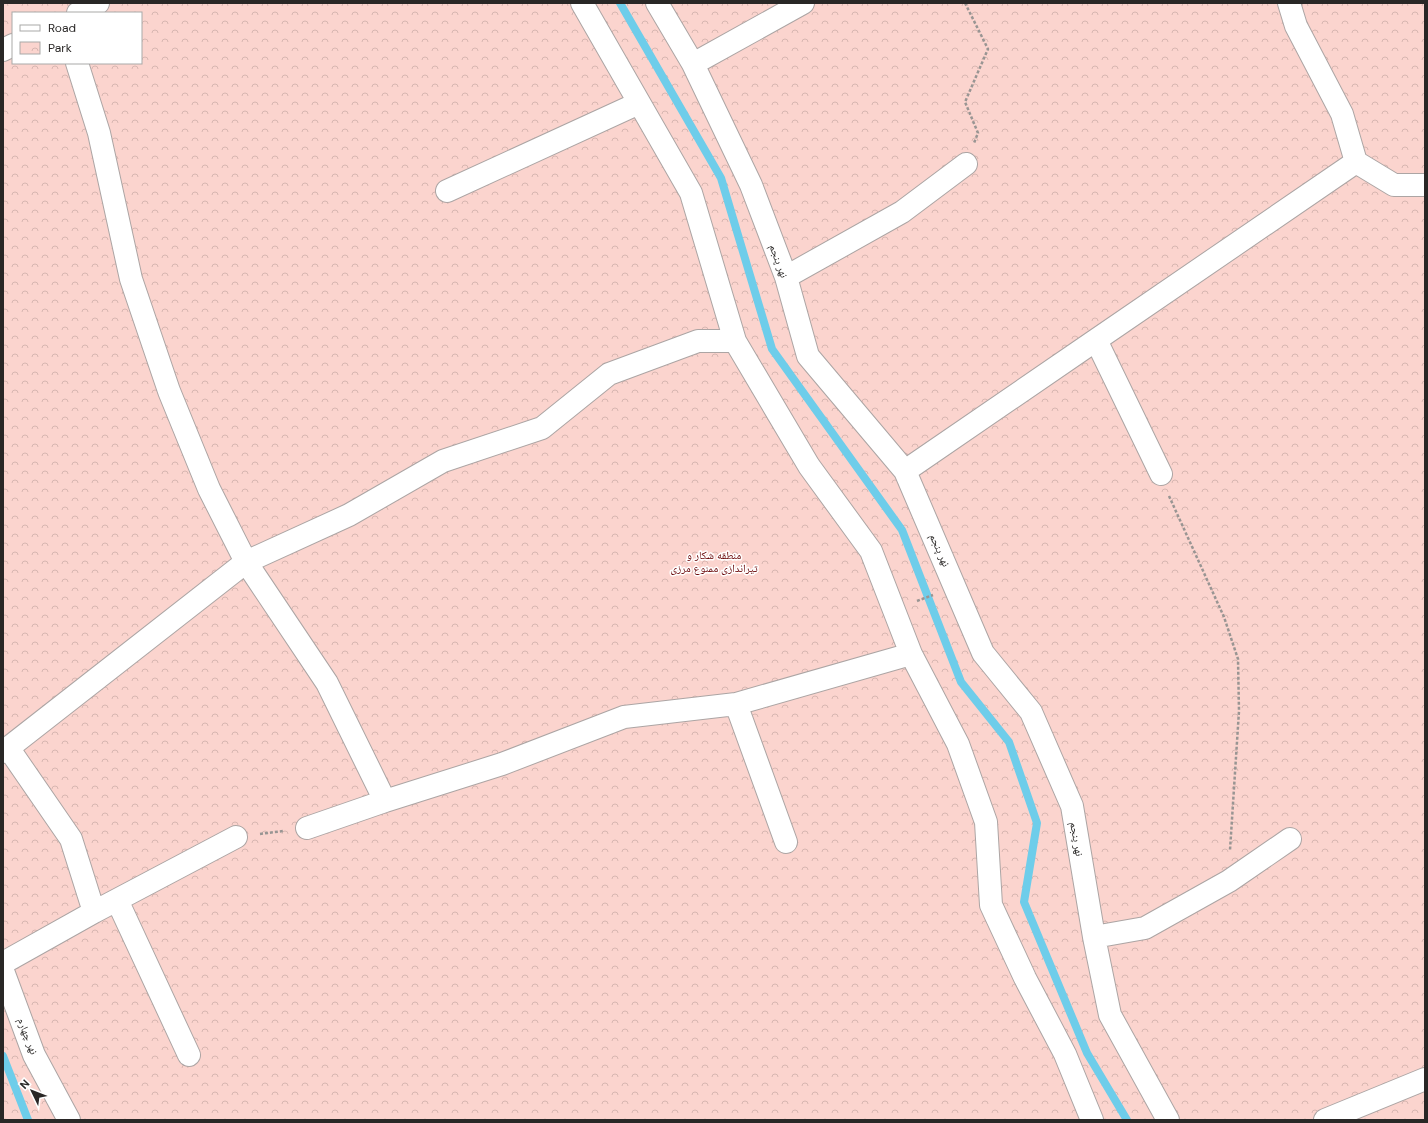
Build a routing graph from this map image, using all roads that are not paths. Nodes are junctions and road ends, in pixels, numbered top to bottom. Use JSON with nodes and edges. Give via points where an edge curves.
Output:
{"nodes":[{"id":1,"x":98,"y":3,"type":"edge"},
{"id":2,"x":582,"y":3,"type":"edge"},
{"id":3,"x":657,"y":3,"type":"edge"},
{"id":4,"x":803,"y":3,"type":"edge"},
{"id":5,"x":1289,"y":3,"type":"edge"},
{"id":6,"x":80,"y":12,"type":"edge"},
{"id":7,"x":12,"y":46,"type":"edge"},
{"id":8,"x":3,"y":50,"type":"edge"},
{"id":9,"x":77,"y":64,"type":"edge"},
{"id":10,"x":693,"y":64,"type":"junction"},
{"id":11,"x":638,"y":103,"type":"junction"},
{"id":12,"x":1356,"y":162,"type":"junction"},
{"id":13,"x":966,"y":164,"type":"road end"},
{"id":14,"x":1425,"y":185,"type":"edge"},
{"id":15,"x":447,"y":191,"type":"dead end"},
{"id":16,"x":786,"y":277,"type":"junction"},
{"id":17,"x":1096,"y":340,"type":"junction"},
{"id":18,"x":735,"y":341,"type":"junction"},
{"id":19,"x":905,"y":471,"type":"junction"},
{"id":20,"x":1161,"y":474,"type":"road end"},
{"id":21,"x":246,"y":562,"type":"junction"},
{"id":22,"x":911,"y":654,"type":"junction"},
{"id":23,"x":736,"y":704,"type":"junction"},
{"id":24,"x":6,"y":751,"type":"edge"},
{"id":25,"x":385,"y":801,"type":"junction"},
{"id":26,"x":307,"y":828,"type":"road end"},
{"id":27,"x":236,"y":837,"type":"road end"},
{"id":28,"x":1290,"y":840,"type":"dead end"},
{"id":29,"x":786,"y":842,"type":"dead end"},
{"id":30,"x":117,"y":900,"type":"junction"},
{"id":31,"x":94,"y":912,"type":"junction"},
{"id":32,"x":1094,"y":937,"type":"junction"},
{"id":33,"x":3,"y":963,"type":"edge"},
{"id":34,"x":3,"y":971,"type":"edge"},
{"id":35,"x":189,"y":1055,"type":"dead end"},
{"id":36,"x":1425,"y":1079,"type":"edge"},
{"id":37,"x":69,"y":1120,"type":"edge"},
{"id":38,"x":1092,"y":1120,"type":"edge"},
{"id":39,"x":1168,"y":1120,"type":"edge"},
{"id":40,"x":1325,"y":1120,"type":"edge"}],
"edges":[{"from":1,"to":6,"type":"street"},
{"from":2,"to":11,"type":"street"},
{"from":3,"to":10,"type":"street","name":"نهر پنجم"},
{"from":4,"to":10,"type":"street"},
{"from":5,"to":12,"type":"street","via":[[1296,26],[1342,114]]},
{"from":7,"to":8,"type":"street"},
{"from":9,"to":21,"type":"street","via":[[99,133],[131,278],[169,391],[209,489]]},
{"from":10,"to":16,"type":"street","name":"نهر پنجم","via":[[751,185]]},
{"from":11,"to":15,"type":"street"},
{"from":11,"to":18,"type":"street","via":[[691,193]]},
{"from":12,"to":14,"type":"street","via":[[1394,185]]},
{"from":12,"to":17,"type":"street"},
{"from":13,"to":16,"type":"street","via":[[902,212]]},
{"from":16,"to":19,"type":"street","name":"نهر پنجم","via":[[808,356]]},
{"from":17,"to":19,"type":"street"},
{"from":17,"to":20,"type":"street"},
{"from":18,"to":21,"type":"street","via":[[698,341],[609,374],[542,428],[443,461],[350,515]]},
{"from":18,"to":22,"type":"street","via":[[809,466],[871,551]]},
{"from":19,"to":32,"type":"street","name":"نهر پنجم","via":[[983,653],[1031,712],[1072,806]]},
{"from":21,"to":24,"type":"street"},
{"from":21,"to":25,"type":"street","via":[[327,683]]},
{"from":22,"to":23,"type":"street"},
{"from":22,"to":38,"type":"street","via":[[958,744],[986,822],[991,905],[1064,1054]]},
{"from":23,"to":25,"type":"street","via":[[624,717],[502,764]]},
{"from":23,"to":29,"type":"street"},
{"from":24,"to":31,"type":"street","via":[[71,839]]},
{"from":25,"to":26,"type":"street"},
{"from":27,"to":30,"type":"street"},
{"from":28,"to":32,"type":"street","via":[[1229,881],[1145,928]]},
{"from":30,"to":31,"type":"street"},
{"from":30,"to":35,"type":"street"},
{"from":31,"to":33,"type":"street"},
{"from":32,"to":39,"type":"street","name":"نهر پنجم","via":[[1110,1015]]},
{"from":34,"to":37,"type":"street","name":"نهر چهارم","via":[[34,1055]]},
{"from":36,"to":40,"type":"street"}]}
